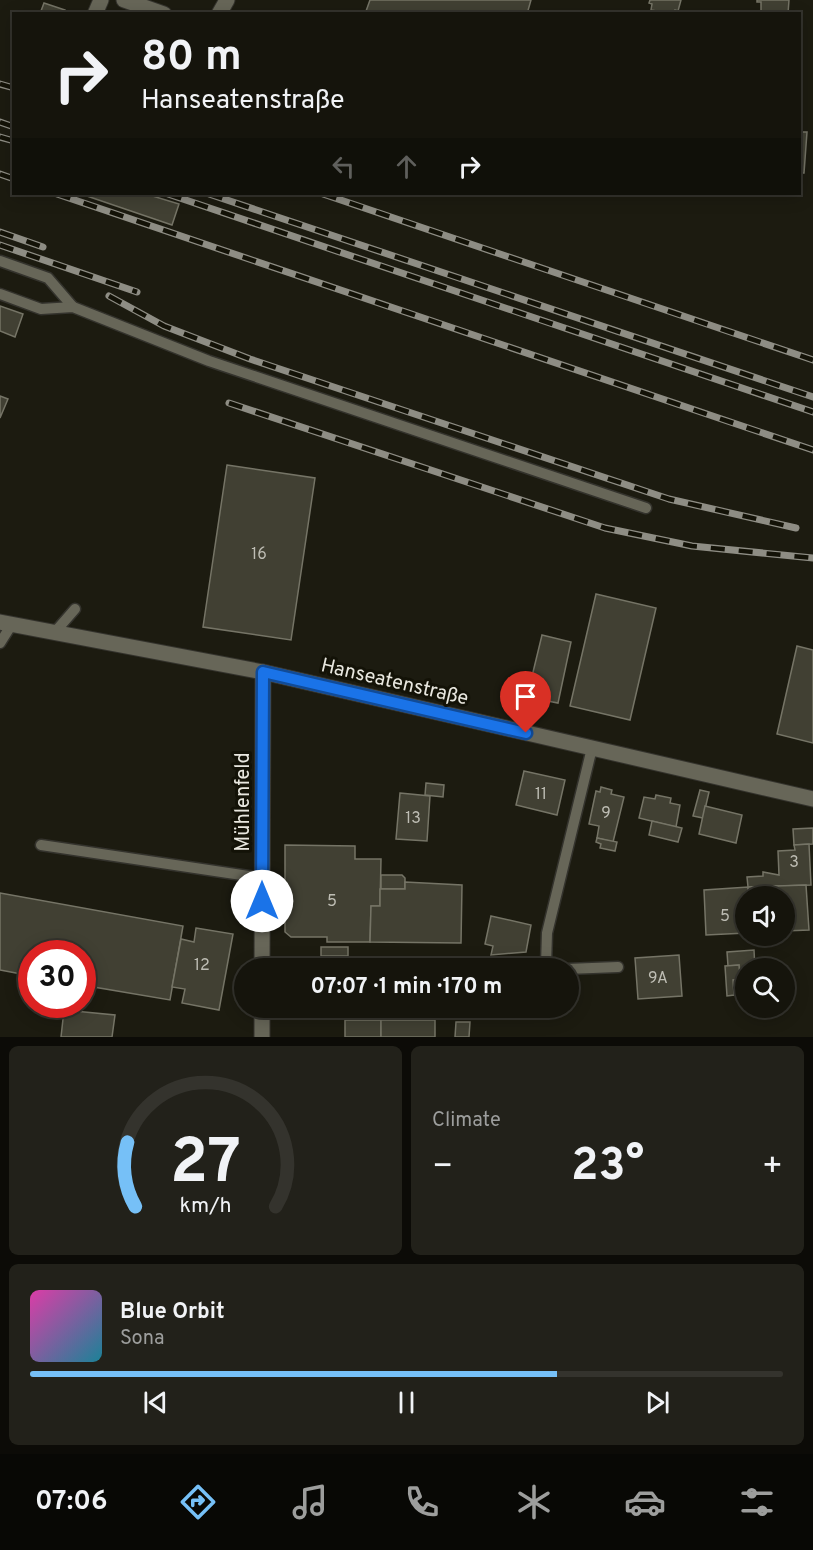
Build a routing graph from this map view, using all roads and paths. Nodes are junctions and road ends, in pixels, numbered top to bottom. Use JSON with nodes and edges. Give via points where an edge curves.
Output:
{"nodes":[{"id":1,"x":124,"y":0,"type":"edge"},
{"id":2,"x":158,"y":12,"type":"edge"},
{"id":3,"x":0,"y":261,"type":"edge"},
{"id":4,"x":0,"y":294,"type":"edge"},
{"id":5,"x":73,"y":307,"type":"junction"},
{"id":6,"x":646,"y":508,"type":"dead end"},
{"id":7,"x":75,"y":609,"type":"dead end"},
{"id":8,"x":6,"y":623,"type":"edge"},
{"id":9,"x":55,"y":632,"type":"junction"},
{"id":10,"x":0,"y":643,"type":"edge"},
{"id":11,"x":263,"y":672,"type":"junction"},
{"id":12,"x":592,"y":748,"type":"junction"},
{"id":13,"x":813,"y":800,"type":"edge"},
{"id":14,"x":41,"y":845,"type":"dead end"},
{"id":15,"x":262,"y":878,"type":"junction"},
{"id":16,"x":262,"y":958,"type":"edge"},
{"id":17,"x":546,"y":958,"type":"edge"},
{"id":18,"x":618,"y":967,"type":"dead end"},
{"id":19,"x":579,"y":969,"type":"edge"},
{"id":20,"x":262,"y":1018,"type":"edge"},
{"id":21,"x":262,"y":1037,"type":"edge"}],
"edges":[{"from":1,"to":2,"type":"street"},
{"from":3,"to":5,"type":"lane","via":[[48,278]]},
{"from":4,"to":5,"type":"lane","via":[[41,309]]},
{"from":5,"to":6,"type":"lane","via":[[209,361]]},
{"from":7,"to":9,"type":"lane"},
{"from":8,"to":9,"type":"street","name":"Hanseatenstraße"},
{"from":8,"to":10,"type":"lane"},
{"from":9,"to":11,"type":"street","name":"Hanseatenstraße"},
{"from":11,"to":12,"type":"street","name":"Hanseatenstraße"},
{"from":11,"to":15,"type":"street","name":"Mühlenfeld"},
{"from":12,"to":13,"type":"street","name":"Hanseatenstraße"},
{"from":12,"to":17,"type":"lane","via":[[547,933]]},
{"from":14,"to":15,"type":"lane"},
{"from":15,"to":16,"type":"street","name":"Mühlenfeld"},
{"from":18,"to":19,"type":"lane"},
{"from":20,"to":21,"type":"street"}]}
